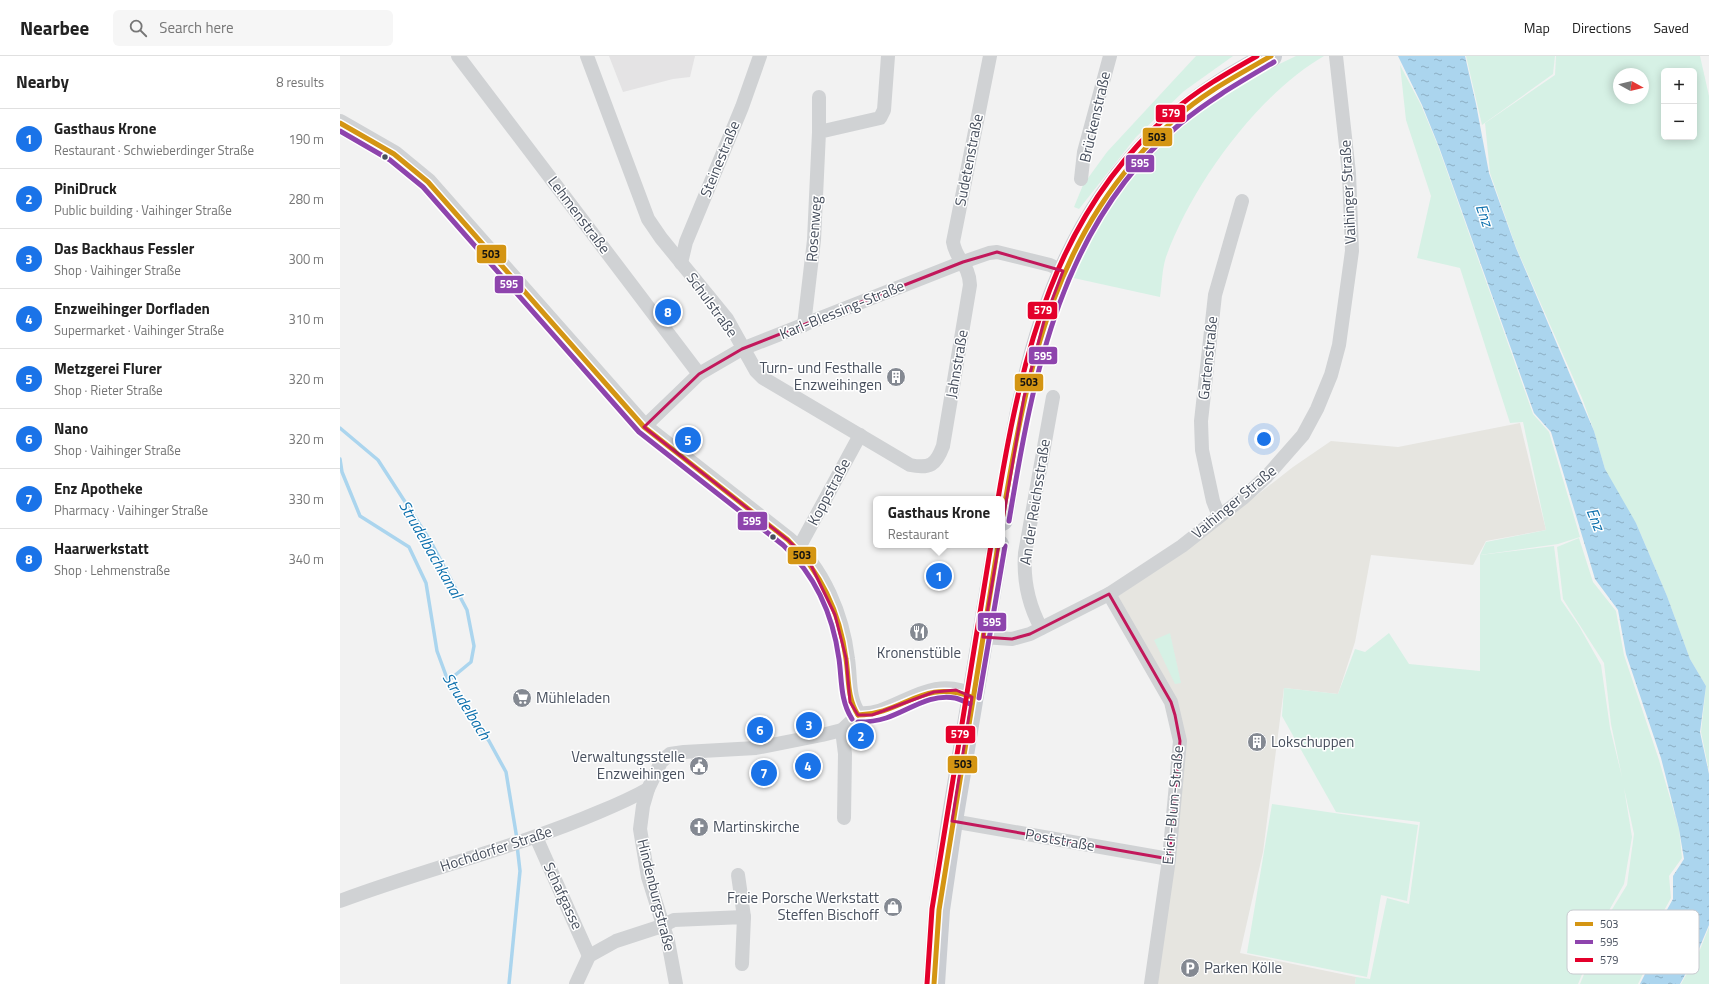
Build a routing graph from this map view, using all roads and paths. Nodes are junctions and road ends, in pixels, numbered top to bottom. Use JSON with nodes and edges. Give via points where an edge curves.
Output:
{"nodes":[{"id":1,"x":458,"y":56,"type":"edge"},
{"id":2,"x":587,"y":56,"type":"edge"},
{"id":3,"x":760,"y":56,"type":"edge"},
{"id":4,"x":888,"y":56,"type":"edge"},
{"id":5,"x":990,"y":56,"type":"edge"},
{"id":6,"x":1110,"y":56,"type":"edge"},
{"id":7,"x":1271,"y":56,"type":"edge"},
{"id":8,"x":1336,"y":56,"type":"edge"},
{"id":9,"x":819,"y":97,"type":"dead end"},
{"id":10,"x":340,"y":122,"type":"edge"},
{"id":11,"x":819,"y":132,"type":"junction"},
{"id":12,"x":1081,"y":179,"type":"dead end"},
{"id":13,"x":1242,"y":201,"type":"dead end"},
{"id":14,"x":963,"y":262,"type":"junction"},
{"id":15,"x":681,"y":263,"type":"junction"},
{"id":16,"x":1063,"y":271,"type":"junction"},
{"id":17,"x":804,"y":325,"type":"junction"},
{"id":18,"x":742,"y":349,"type":"junction"},
{"id":19,"x":699,"y":374,"type":"junction"},
{"id":20,"x":1053,"y":397,"type":"dead end"},
{"id":21,"x":644,"y":427,"type":"junction"},
{"id":22,"x":860,"y":435,"type":"junction"},
{"id":23,"x":931,"y":465,"type":"joint"},
{"id":24,"x":1005,"y":502,"type":"edge"},
{"id":25,"x":1219,"y":516,"type":"junction"},
{"id":26,"x":798,"y":548,"type":"junction"},
{"id":27,"x":998,"y":548,"type":"edge"},
{"id":28,"x":1109,"y":594,"type":"junction"},
{"id":29,"x":1041,"y":628,"type":"junction"},
{"id":30,"x":983,"y":637,"type":"junction"},
{"id":31,"x":972,"y":697,"type":"junction"},
{"id":32,"x":858,"y":715,"type":"junction"},
{"id":33,"x":842,"y":730,"type":"junction"},
{"id":34,"x":648,"y":788,"type":"junction"},
{"id":35,"x":844,"y":818,"type":"dead end"},
{"id":36,"x":952,"y":821,"type":"junction"},
{"id":37,"x":536,"y":837,"type":"junction"},
{"id":38,"x":1169,"y":859,"type":"junction"},
{"id":39,"x":738,"y":875,"type":"dead end"},
{"id":40,"x":340,"y":901,"type":"edge"},
{"id":41,"x":744,"y":917,"type":"junction"},
{"id":42,"x":662,"y":926,"type":"junction"},
{"id":43,"x":589,"y":956,"type":"junction"},
{"id":44,"x":742,"y":964,"type":"dead end"},
{"id":45,"x":576,"y":984,"type":"edge"},
{"id":46,"x":676,"y":984,"type":"edge"},
{"id":47,"x":934,"y":984,"type":"edge"},
{"id":48,"x":1151,"y":984,"type":"edge"}],
"edges":[{"from":1,"to":19,"type":"street","name":"Lehmenstraße"},
{"from":2,"to":15,"type":"street","name":"Schulstraße","via":[[648,219]]},
{"from":3,"to":15,"type":"street","name":"Steinestraße","via":[[742,107],[686,242]]},
{"from":4,"to":11,"type":"street","via":[[884,110],[880,118]]},
{"from":5,"to":14,"type":"street","name":"Sudetenstraße","via":[[953,242],[955,253]]},
{"from":6,"to":12,"type":"street","name":"Brückenstraße","via":[[1084,152]]},
{"from":7,"to":16,"type":"main road","via":[[1199,99],[1168,124],[1140,152],[1094,211]]},
{"from":8,"to":25,"type":"street","name":"Vaihinger Straße","via":[[1349,173],[1352,251],[1332,375],[1303,435],[1268,476]]},
{"from":9,"to":11,"type":"street","name":"Rosenweg"},
{"from":10,"to":21,"type":"street","via":[[394,154],[428,182]]},
{"from":11,"to":17,"type":"street","name":"Rosenweg","via":[[814,240]]},
{"from":13,"to":25,"type":"street","name":"Gartenstraße","via":[[1215,295],[1201,421],[1202,450]]},
{"from":14,"to":16,"type":"street","name":"Karl-Blessing-Straße","via":[[997,252],[1050,265]]},
{"from":14,"to":17,"type":"street","name":"Karl-Blessing-Straße"},
{"from":14,"to":23,"type":"street","name":"Jahnstraße","via":[[969,272],[970,285],[942,446],[939,456]]},
{"from":15,"to":18,"type":"street","name":"Schulstraße","via":[[726,319]]},
{"from":16,"to":24,"type":"main road","via":[[1044,321],[1030,372]]},
{"from":17,"to":18,"type":"street","name":"Karl-Blessing-Straße"},
{"from":18,"to":19,"type":"street","name":"Karl-Blessing-Straße"},
{"from":18,"to":22,"type":"street","name":"Schulstraße","via":[[763,378]]},
{"from":19,"to":21,"type":"street","name":"Karl-Blessing-Straße"},
{"from":20,"to":29,"type":"street","name":"An der Reichsstraße","via":[[1024,567],[1030,605]]},
{"from":21,"to":26,"type":"street"},
{"from":22,"to":23,"type":"street","name":"Schulstraße","via":[[910,465]]},
{"from":22,"to":26,"type":"street","name":"Koppstraße"},
{"from":25,"to":28,"type":"street","name":"Vaihinger Straße","via":[[1182,546]]},
{"from":26,"to":32,"type":"street","via":[[818,574],[835,615],[846,658],[850,702]]},
{"from":27,"to":30,"type":"main road"},
{"from":28,"to":29,"type":"street","name":"Vaihinger Straße"},
{"from":28,"to":38,"type":"street","name":"Erich-Blum-Straße","via":[[1164,688],[1175,715],[1180,741]]},
{"from":29,"to":30,"type":"street","name":"Vaihinger Straße","via":[[1012,639]]},
{"from":30,"to":31,"type":"main road"},
{"from":31,"to":32,"type":"street","via":[[956,690],[934,692],[872,715]]},
{"from":31,"to":36,"type":"main road"},
{"from":32,"to":33,"type":"street"},
{"from":33,"to":34,"type":"street","name":"Hindenburgstraße","via":[[756,748],[670,754],[660,762]]},
{"from":33,"to":35,"type":"street","via":[[845,754]]},
{"from":34,"to":37,"type":"street","name":"Hochdorfer Straße","via":[[632,798]]},
{"from":34,"to":42,"type":"street","name":"Hindenburgstraße","via":[[640,829],[648,877]]},
{"from":36,"to":38,"type":"street","name":"Poststraße"},
{"from":36,"to":47,"type":"main road","via":[[939,910]]},
{"from":37,"to":40,"type":"street","name":"Hochdorfer Straße"},
{"from":37,"to":43,"type":"street","name":"Schafgasse"},
{"from":38,"to":48,"type":"street","name":"Erich-Blum-Straße"},
{"from":39,"to":41,"type":"street"},
{"from":41,"to":42,"type":"street","via":[[674,920]]},
{"from":41,"to":44,"type":"street"},
{"from":42,"to":43,"type":"street","via":[[616,940]]},
{"from":42,"to":46,"type":"street","name":"Hindenburgstraße","via":[[668,942]]},
{"from":43,"to":45,"type":"street"}]}
